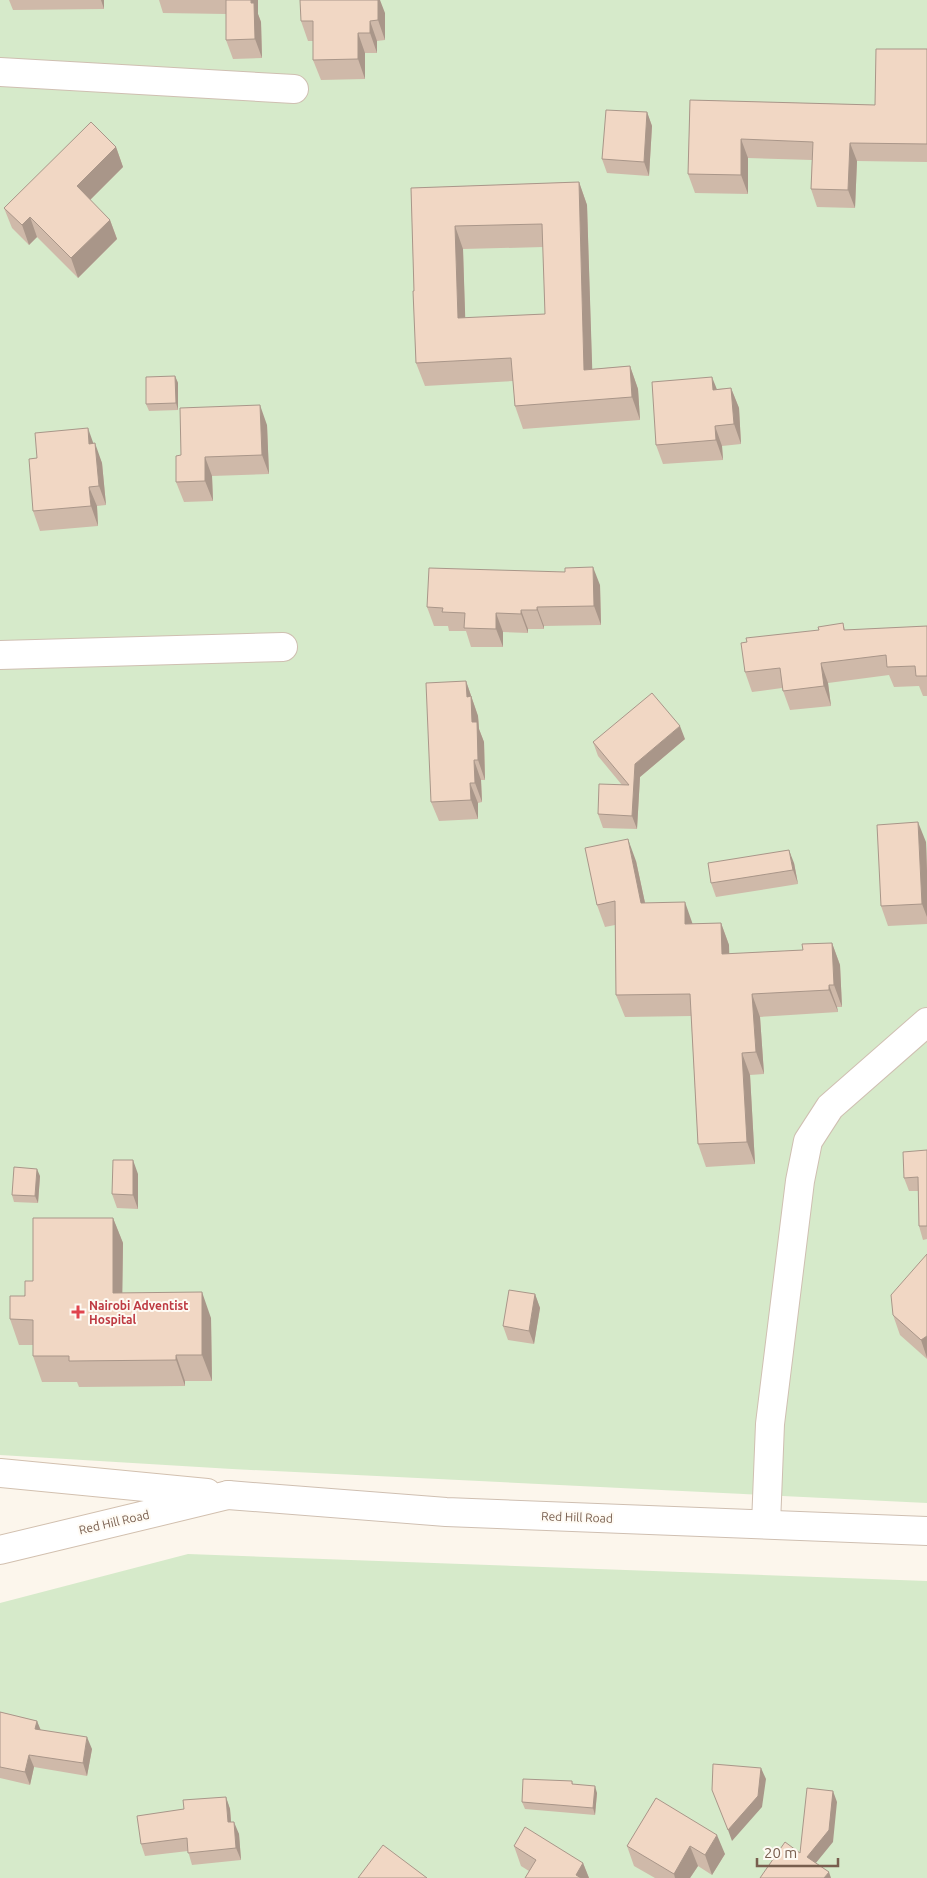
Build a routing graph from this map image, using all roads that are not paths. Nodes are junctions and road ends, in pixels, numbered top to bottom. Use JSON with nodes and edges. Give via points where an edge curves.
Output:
{"nodes":[{"id":1,"x":0,"y":72,"type":"edge"},
{"id":2,"x":294,"y":89,"type":"dead end"},
{"id":3,"x":283,"y":647,"type":"dead end"},
{"id":4,"x":0,"y":655,"type":"edge"},
{"id":5,"x":927,"y":1022,"type":"edge"},
{"id":6,"x":0,"y":1473,"type":"edge"},
{"id":7,"x":228,"y":1495,"type":"junction"},
{"id":8,"x":766,"y":1524,"type":"junction"},
{"id":9,"x":927,"y":1531,"type":"edge"},
{"id":10,"x":0,"y":1550,"type":"edge"}],
"edges":[{"from":1,"to":2,"type":"street"},
{"from":3,"to":4,"type":"street"},
{"from":5,"to":8,"type":"street","via":[[830,1107],[808,1141],[800,1181],[770,1424]]},
{"from":6,"to":7,"type":"street","name":"Red Hill Road"},
{"from":7,"to":8,"type":"street","name":"Red Hill Road","via":[[446,1512]]},
{"from":7,"to":10,"type":"street","name":"Red Hill Road"},
{"from":8,"to":9,"type":"street","name":"Red Hill Road"}]}
